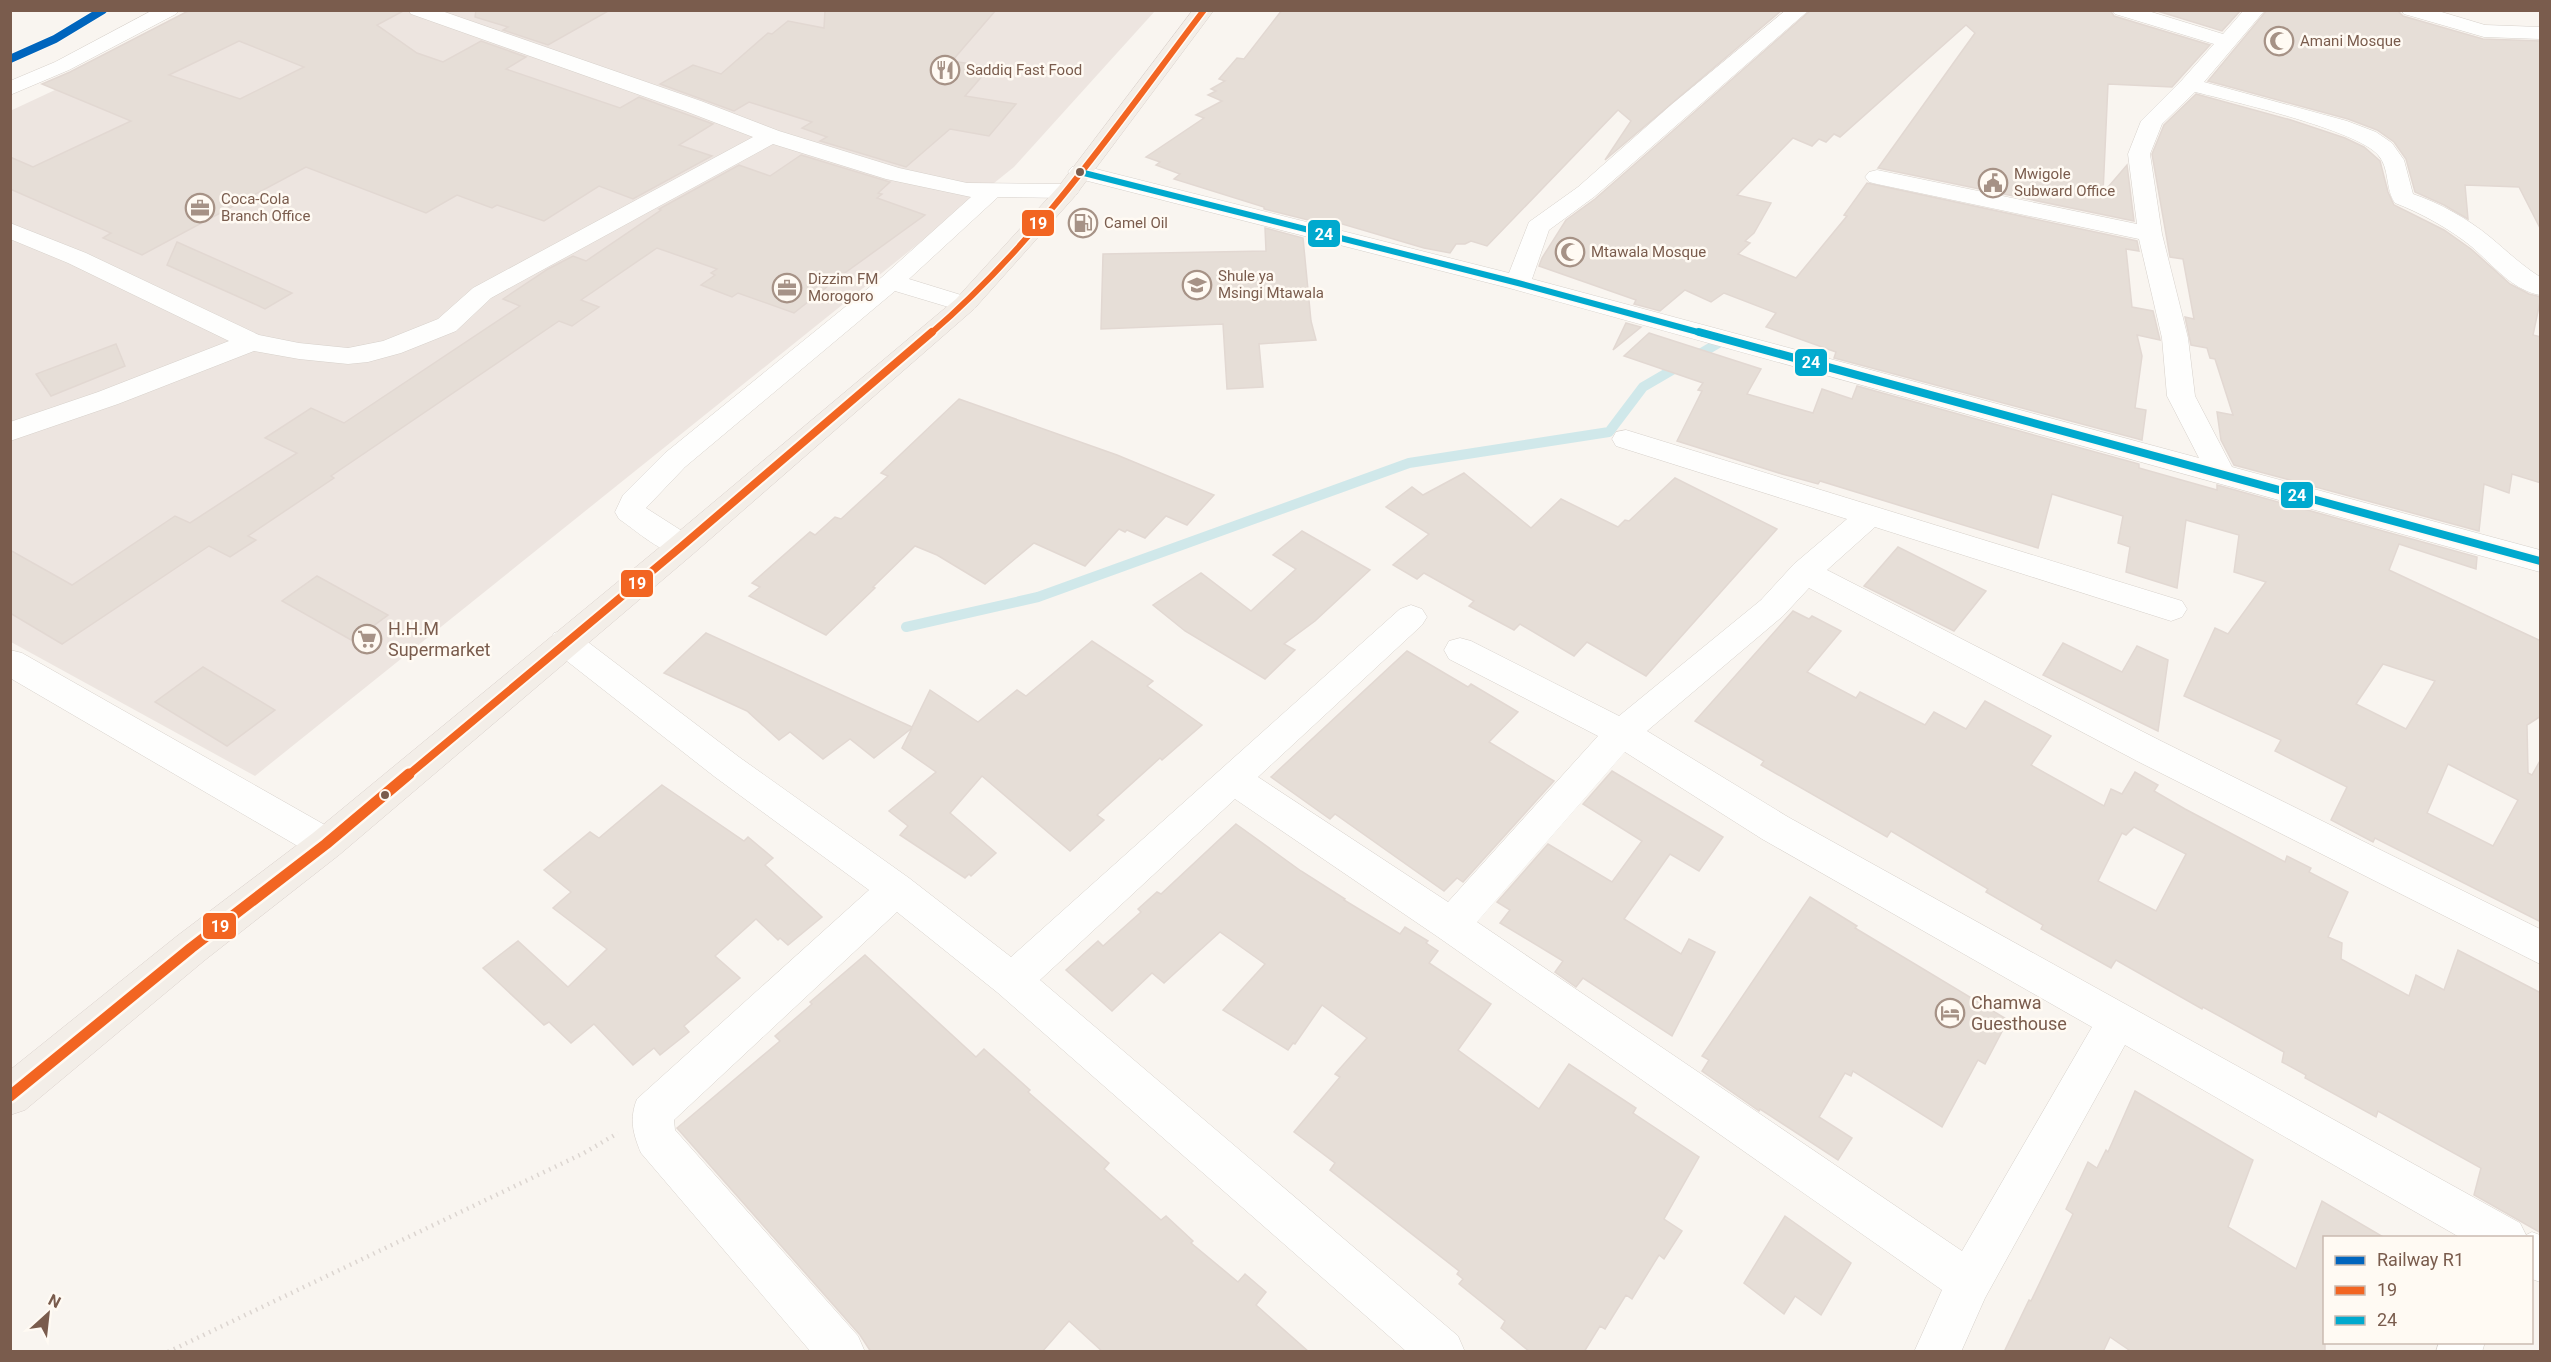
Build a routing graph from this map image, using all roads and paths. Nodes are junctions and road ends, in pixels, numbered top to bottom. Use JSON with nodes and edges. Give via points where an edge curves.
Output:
{"nodes":[{"id":1,"x":169,"y":10,"type":"edge"},
{"id":2,"x":418,"y":10,"type":"edge"},
{"id":3,"x":1799,"y":10,"type":"edge"},
{"id":4,"x":2122,"y":10,"type":"edge"},
{"id":5,"x":2255,"y":10,"type":"edge"},
{"id":6,"x":2410,"y":10,"type":"edge"},
{"id":7,"x":1201,"y":11,"type":"edge"},
{"id":8,"x":2541,"y":33,"type":"edge"},
{"id":9,"x":2228,"y":42,"type":"junction"},
{"id":10,"x":2190,"y":85,"type":"junction"},
{"id":11,"x":10,"y":89,"type":"edge"},
{"id":12,"x":771,"y":136,"type":"junction"},
{"id":13,"x":1877,"y":177,"type":"dead end"},
{"id":14,"x":1074,"y":181,"type":"junction"},
{"id":15,"x":990,"y":192,"type":"junction"},
{"id":16,"x":10,"y":230,"type":"edge"},
{"id":17,"x":2150,"y":234,"type":"junction"},
{"id":18,"x":891,"y":282,"type":"junction"},
{"id":19,"x":1518,"y":283,"type":"junction"},
{"id":20,"x":2541,"y":288,"type":"edge"},
{"id":21,"x":965,"y":304,"type":"junction"},
{"id":22,"x":252,"y":342,"type":"junction"},
{"id":23,"x":10,"y":432,"type":"edge"},
{"id":24,"x":1626,"y":439,"type":"dead end"},
{"id":25,"x":2221,"y":474,"type":"junction"},
{"id":26,"x":1869,"y":516,"type":"junction"},
{"id":27,"x":682,"y":546,"type":"junction"},
{"id":28,"x":2541,"y":561,"type":"edge"},
{"id":29,"x":1805,"y":572,"type":"junction"},
{"id":30,"x":2171,"y":609,"type":"dead end"},
{"id":31,"x":1411,"y":618,"type":"dead end"},
{"id":32,"x":565,"y":642,"type":"junction"},
{"id":33,"x":1460,"y":650,"type":"dead end"},
{"id":34,"x":10,"y":662,"type":"edge"},
{"id":35,"x":1622,"y":733,"type":"junction"},
{"id":36,"x":1235,"y":780,"type":"junction"},
{"id":37,"x":326,"y":844,"type":"junction"},
{"id":38,"x":896,"y":889,"type":"junction"},
{"id":39,"x":1451,"y":925,"type":"junction"},
{"id":40,"x":2541,"y":947,"type":"edge"},
{"id":41,"x":1012,"y":981,"type":"junction"},
{"id":42,"x":2118,"y":1020,"type":"junction"},
{"id":43,"x":10,"y":1096,"type":"edge"},
{"id":44,"x":652,"y":1113,"type":"junction"},
{"id":45,"x":2498,"y":1235,"type":"edge"},
{"id":46,"x":1969,"y":1282,"type":"junction"},
{"id":47,"x":1434,"y":1349,"type":"edge"},
{"id":48,"x":168,"y":1352,"type":"edge"},
{"id":49,"x":842,"y":1352,"type":"edge"},
{"id":50,"x":1937,"y":1352,"type":"edge"}],
"edges":[{"from":1,"to":11,"type":"street"},
{"from":2,"to":12,"type":"street"},
{"from":3,"to":19,"type":"street","via":[[1586,192],[1538,227]]},
{"from":4,"to":9,"type":"street"},
{"from":5,"to":9,"type":"street"},
{"from":6,"to":8,"type":"street","via":[[2484,31]]},
{"from":7,"to":14,"type":"main road"},
{"from":9,"to":10,"type":"street"},
{"from":10,"to":17,"type":"street","via":[[2152,121],[2142,142],[2140,165]]},
{"from":10,"to":20,"type":"street","via":[[2289,110],[2371,139],[2385,148],[2397,166],[2403,198],[2425,206],[2480,241],[2507,267]]},
{"from":12,"to":15,"type":"street","via":[[925,183]]},
{"from":12,"to":22,"type":"street","via":[[482,293],[447,325],[416,339],[348,356]]},
{"from":13,"to":17,"type":"street"},
{"from":14,"to":15,"type":"street"},
{"from":14,"to":19,"type":"street"},
{"from":14,"to":21,"type":"main road"},
{"from":15,"to":18,"type":"street"},
{"from":16,"to":22,"type":"street"},
{"from":17,"to":25,"type":"street","via":[[2175,338],[2181,396]]},
{"from":18,"to":21,"type":"street"},
{"from":18,"to":27,"type":"street","via":[[675,460],[633,502],[630,512]]},
{"from":19,"to":25,"type":"street"},
{"from":21,"to":27,"type":"main road"},
{"from":22,"to":23,"type":"street"},
{"from":24,"to":26,"type":"street"},
{"from":25,"to":28,"type":"street"},
{"from":26,"to":29,"type":"street"},
{"from":26,"to":30,"type":"street"},
{"from":27,"to":32,"type":"main road"},
{"from":29,"to":35,"type":"street","via":[[1772,608]]},
{"from":29,"to":40,"type":"street","via":[[2149,751]]},
{"from":31,"to":36,"type":"street"},
{"from":32,"to":37,"type":"main road"},
{"from":32,"to":38,"type":"street","via":[[727,767]]},
{"from":33,"to":35,"type":"street"},
{"from":34,"to":37,"type":"street"},
{"from":35,"to":39,"type":"street"},
{"from":35,"to":42,"type":"street","via":[[1775,828]]},
{"from":36,"to":39,"type":"street"},
{"from":36,"to":41,"type":"street"},
{"from":37,"to":43,"type":"main road"},
{"from":38,"to":41,"type":"street"},
{"from":38,"to":44,"type":"street"},
{"from":39,"to":46,"type":"street"},
{"from":41,"to":47,"type":"street"},
{"from":42,"to":45,"type":"street"},
{"from":42,"to":46,"type":"street"},
{"from":44,"to":48,"type":"path","via":[[584,1153]]},
{"from":44,"to":49,"type":"street","via":[[656,1139]]},
{"from":46,"to":50,"type":"street"}]}
